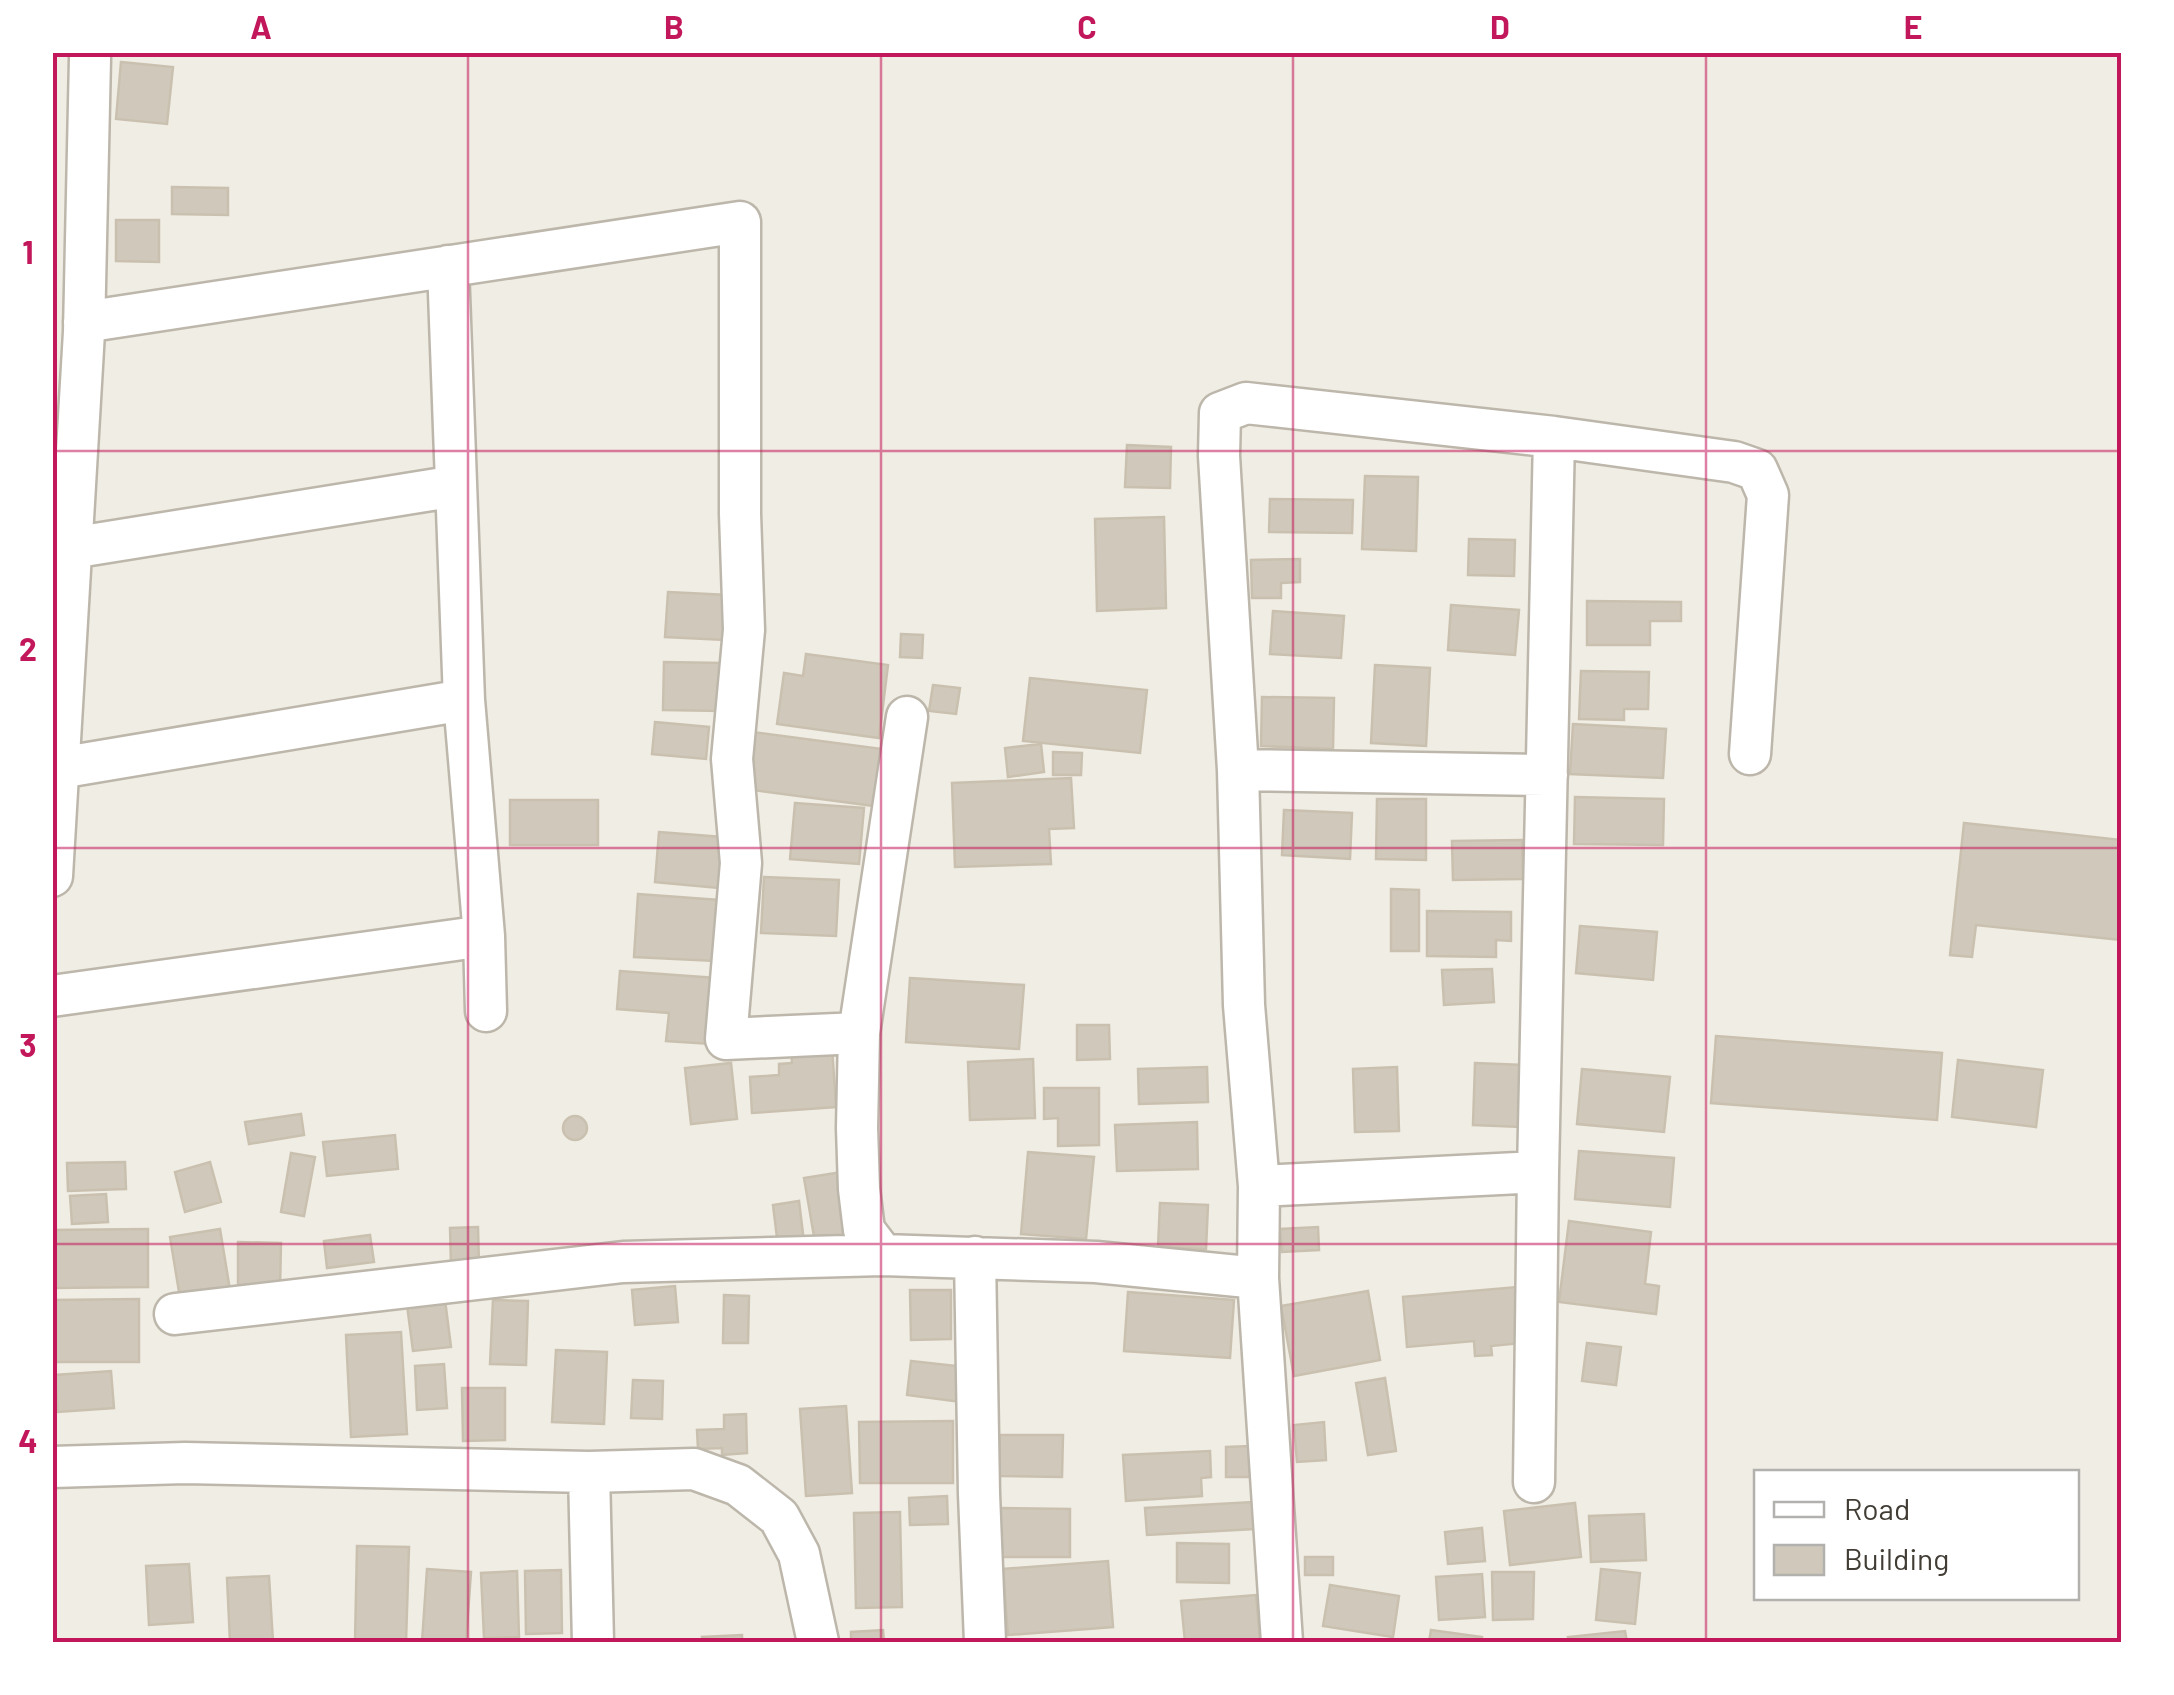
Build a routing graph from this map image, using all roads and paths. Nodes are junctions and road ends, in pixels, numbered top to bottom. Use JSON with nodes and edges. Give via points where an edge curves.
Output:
{"nodes":[{"id":1,"x":90,"y":58,"type":"dead end"},
{"id":2,"x":448,"y":266,"type":"junction"},
{"id":3,"x":84,"y":322,"type":"junction"},
{"id":4,"x":1554,"y":438,"type":"junction"},
{"id":5,"x":456,"y":486,"type":"junction"},
{"id":6,"x":72,"y":548,"type":"junction"},
{"id":7,"x":464,"y":700,"type":"junction"},
{"id":8,"x":907,"y":717,"type":"dead end"},
{"id":9,"x":1750,"y":754,"type":"dead end"},
{"id":10,"x":59,"y":768,"type":"junction"},
{"id":11,"x":1238,"y":770,"type":"junction"},
{"id":12,"x":1547,"y":775,"type":"junction"},
{"id":13,"x":52,"y":876,"type":"edge"},
{"id":14,"x":484,"y":936,"type":"junction"},
{"id":15,"x":52,"y":996,"type":"edge"},
{"id":16,"x":486,"y":1012,"type":"dead end"},
{"id":17,"x":859,"y":1033,"type":"junction"},
{"id":18,"x":1538,"y":1172,"type":"junction"},
{"id":19,"x":1259,"y":1186,"type":"junction"},
{"id":20,"x":884,"y":1255,"type":"junction"},
{"id":21,"x":975,"y":1257,"type":"junction"},
{"id":22,"x":1258,"y":1278,"type":"junction"},
{"id":23,"x":175,"y":1314,"type":"dead end"},
{"id":24,"x":52,"y":1467,"type":"edge"},
{"id":25,"x":590,"y":1472,"type":"junction"},
{"id":26,"x":1534,"y":1482,"type":"dead end"},
{"id":27,"x":593,"y":1642,"type":"edge"},
{"id":28,"x":818,"y":1642,"type":"edge"},
{"id":29,"x":985,"y":1642,"type":"edge"},
{"id":30,"x":1282,"y":1642,"type":"edge"}],
"edges":[{"from":1,"to":3,"type":"street"},
{"from":2,"to":3,"type":"street"},
{"from":2,"to":5,"type":"street"},
{"from":2,"to":17,"type":"street","via":[[740,222],[744,630],[732,760],[741,863],[726,1039]]},
{"from":3,"to":6,"type":"street"},
{"from":4,"to":9,"type":"street","via":[[1757,470],[1768,495]]},
{"from":4,"to":11,"type":"street","via":[[1246,403],[1220,414]]},
{"from":4,"to":12,"type":"street"},
{"from":5,"to":6,"type":"street"},
{"from":5,"to":7,"type":"street"},
{"from":6,"to":10,"type":"street"},
{"from":7,"to":10,"type":"street"},
{"from":7,"to":14,"type":"street"},
{"from":8,"to":17,"type":"street"},
{"from":10,"to":13,"type":"street"},
{"from":11,"to":12,"type":"street"},
{"from":11,"to":19,"type":"street","via":[[1244,1005]]},
{"from":12,"to":18,"type":"street"},
{"from":14,"to":15,"type":"street"},
{"from":14,"to":16,"type":"street"},
{"from":17,"to":20,"type":"street","via":[[859,1189],[864,1230]]},
{"from":18,"to":19,"type":"street"},
{"from":18,"to":26,"type":"street"},
{"from":19,"to":22,"type":"street"},
{"from":20,"to":21,"type":"street"},
{"from":20,"to":23,"type":"street","via":[[623,1262]]},
{"from":21,"to":22,"type":"street"},
{"from":21,"to":29,"type":"street"},
{"from":22,"to":30,"type":"street"},
{"from":24,"to":25,"type":"street","via":[[186,1462]]},
{"from":25,"to":27,"type":"street"},
{"from":25,"to":28,"type":"street","via":[[694,1470],[738,1485],[779,1517],[799,1554]]}]}
